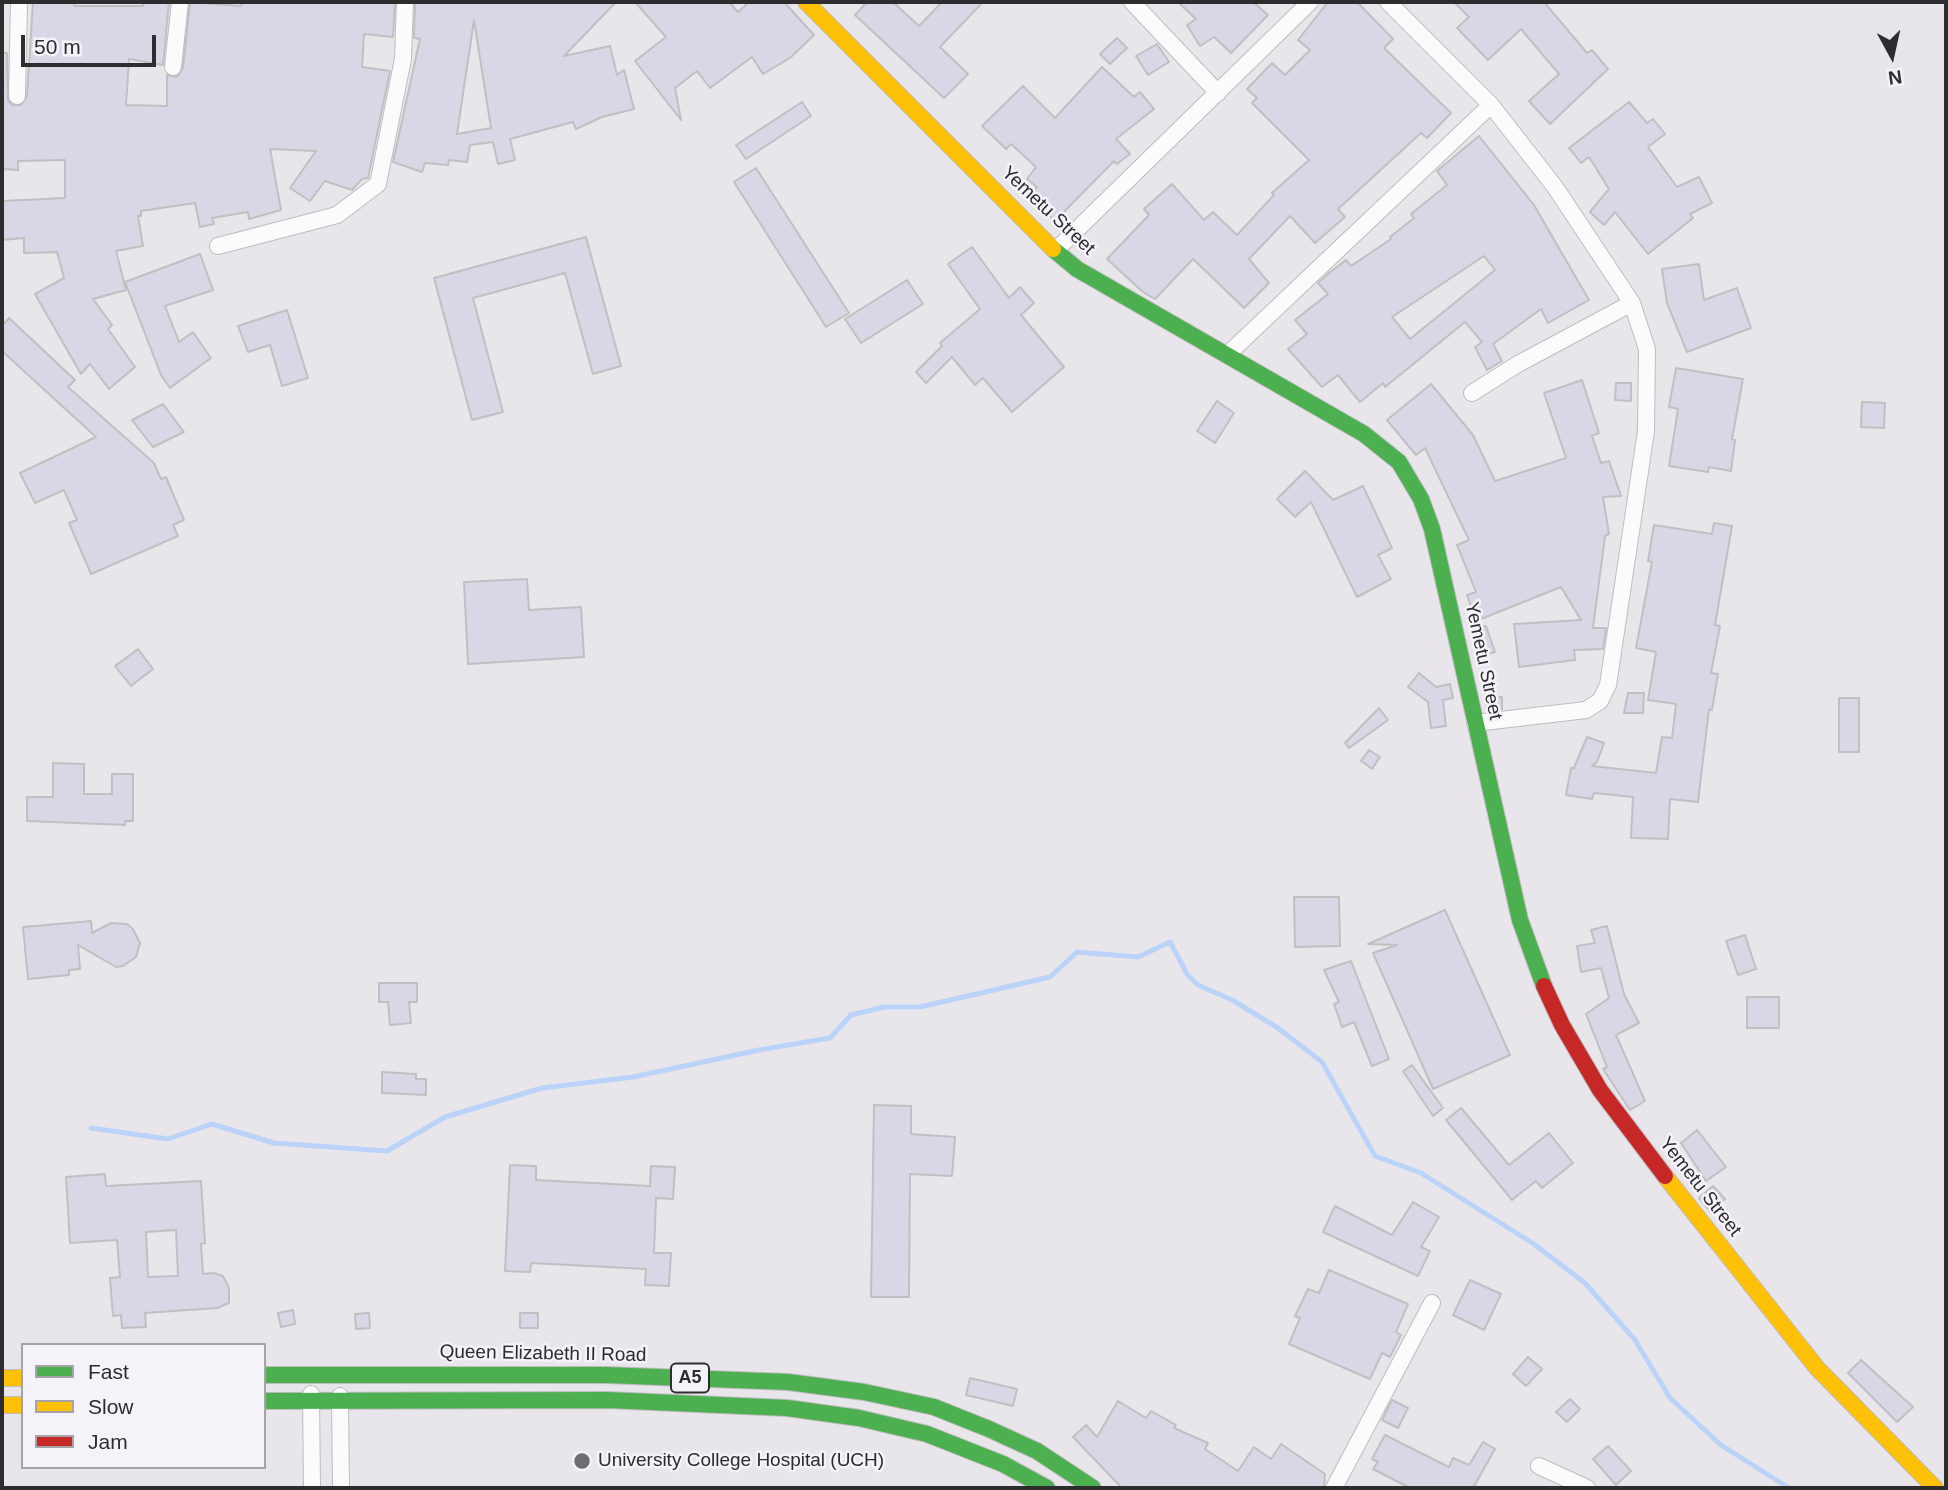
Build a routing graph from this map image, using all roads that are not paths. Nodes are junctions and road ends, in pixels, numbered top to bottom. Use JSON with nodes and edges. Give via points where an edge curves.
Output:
{"nodes":[{"id":1,"x":19,"y":2,"type":"edge"},
{"id":2,"x":180,"y":2,"type":"edge"},
{"id":3,"x":405,"y":2,"type":"edge"},
{"id":4,"x":806,"y":2,"type":"edge"},
{"id":5,"x":1132,"y":2,"type":"edge"},
{"id":6,"x":1310,"y":2,"type":"edge"},
{"id":7,"x":1388,"y":2,"type":"edge"},
{"id":8,"x":173,"y":67,"type":"dead end"},
{"id":9,"x":1218,"y":93,"type":"junction"},
{"id":10,"x":17,"y":96,"type":"dead end"},
{"id":11,"x":1491,"y":105,"type":"junction"},
{"id":12,"x":218,"y":246,"type":"dead end"},
{"id":13,"x":1055,"y":251,"type":"junction"},
{"id":14,"x":1632,"y":303,"type":"junction"},
{"id":15,"x":1227,"y":355,"type":"junction"},
{"id":16,"x":1472,"y":393,"type":"dead end"},
{"id":17,"x":1475,"y":723,"type":"junction"},
{"id":18,"x":1432,"y":1303,"type":"dead end"},
{"id":19,"x":311,"y":1374,"type":"junction"},
{"id":20,"x":342,"y":1374,"type":"junction"},
{"id":21,"x":266,"y":1375,"type":"edge"},
{"id":22,"x":2,"y":1378,"type":"edge"},
{"id":23,"x":21,"y":1378,"type":"edge"},
{"id":24,"x":731,"y":1379,"type":"junction"},
{"id":25,"x":312,"y":1400,"type":"junction"},
{"id":26,"x":340,"y":1400,"type":"junction"},
{"id":27,"x":266,"y":1401,"type":"edge"},
{"id":28,"x":2,"y":1405,"type":"edge"},
{"id":29,"x":21,"y":1405,"type":"edge"},
{"id":30,"x":730,"y":1405,"type":"junction"},
{"id":31,"x":1539,"y":1466,"type":"dead end"},
{"id":32,"x":312,"y":1488,"type":"edge"},
{"id":33,"x":341,"y":1488,"type":"edge"},
{"id":34,"x":1047,"y":1488,"type":"edge"},
{"id":35,"x":1093,"y":1488,"type":"edge"},
{"id":36,"x":1334,"y":1488,"type":"edge"},
{"id":37,"x":1587,"y":1488,"type":"edge"},
{"id":38,"x":1935,"y":1488,"type":"edge"}],
"edges":[{"from":1,"to":10,"type":"street"},
{"from":2,"to":8,"type":"street"},
{"from":3,"to":12,"type":"street","via":[[403,59],[378,184],[337,215]]},
{"from":4,"to":13,"type":"main road","name":"Yemetu Street"},
{"from":5,"to":9,"type":"street"},
{"from":6,"to":9,"type":"street"},
{"from":7,"to":11,"type":"street"},
{"from":9,"to":13,"type":"street"},
{"from":11,"to":14,"type":"street","via":[[1570,208]]},
{"from":11,"to":15,"type":"street"},
{"from":13,"to":15,"type":"main road","name":"Yemetu Street","via":[[1106,288]]},
{"from":14,"to":16,"type":"street"},
{"from":14,"to":17,"type":"street","via":[[1647,349],[1646,431],[1608,685],[1600,701],[1586,710]]},
{"from":15,"to":17,"type":"main road","name":"Yemetu Street","via":[[1364,434],[1399,462],[1432,529]]},
{"from":17,"to":38,"type":"main road","name":"Yemetu Street","via":[[1520,920],[1562,1025],[1600,1090],[1817,1368]]},
{"from":18,"to":36,"type":"street"},
{"from":19,"to":20,"type":"main road","name":"Queen Elizabeth II Road","number":"A5"},
{"from":19,"to":21,"type":"main road","name":"Queen Elizabeth II Road","number":"A5"},
{"from":19,"to":25,"type":"street"},
{"from":20,"to":24,"type":"main road","name":"Queen Elizabeth II Road","number":"A5"},
{"from":20,"to":26,"type":"street"},
{"from":22,"to":23,"type":"main road"},
{"from":24,"to":30,"type":"main road"},
{"from":24,"to":35,"type":"main road","name":"Queen Elizabeth II Road","number":"A5","via":[[864,1392],[934,1407],[1037,1451]]},
{"from":25,"to":26,"type":"main road","number":"A5"},
{"from":25,"to":27,"type":"main road","number":"A5"},
{"from":25,"to":32,"type":"street"},
{"from":26,"to":30,"type":"main road","number":"A5"},
{"from":26,"to":33,"type":"street"},
{"from":28,"to":29,"type":"main road"},
{"from":30,"to":34,"type":"main road","number":"A5","via":[[859,1418],[927,1434],[1003,1464]]},
{"from":31,"to":37,"type":"street"}]}
